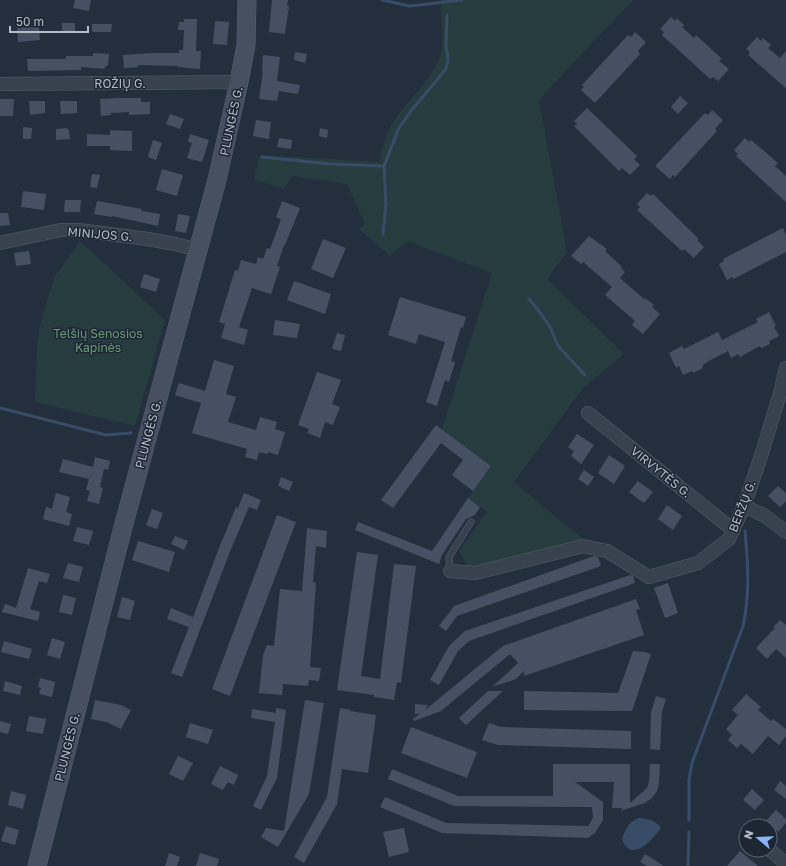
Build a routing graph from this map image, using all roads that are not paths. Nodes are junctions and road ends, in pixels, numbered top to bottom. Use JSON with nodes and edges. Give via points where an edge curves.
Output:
{"nodes":[{"id":1,"x":247,"y":0,"type":"edge"},
{"id":2,"x":239,"y":82,"type":"junction"},
{"id":3,"x":0,"y":84,"type":"edge"},
{"id":4,"x":0,"y":243,"type":"edge"},
{"id":5,"x":199,"y":250,"type":"junction"},
{"id":6,"x":786,"y":368,"type":"edge"},
{"id":7,"x":588,"y":413,"type":"dead end"},
{"id":8,"x":744,"y":506,"type":"junction"},
{"id":9,"x":471,"y":522,"type":"dead end"},
{"id":10,"x":733,"y":530,"type":"junction"},
{"id":11,"x":786,"y":532,"type":"edge"},
{"id":12,"x":450,"y":571,"type":"joint"},
{"id":13,"x":778,"y":857,"type":"edge"},
{"id":14,"x":786,"y":864,"type":"edge"},
{"id":15,"x":37,"y":866,"type":"edge"}],
"edges":[{"from":1,"to":2,"type":"main road","name":"PLUNGĖS G.","via":[[246,45]]},
{"from":2,"to":3,"type":"street","name":"ROŽIŲ G."},
{"from":2,"to":5,"type":"main road","name":"PLUNGĖS G.","via":[[218,180]]},
{"from":4,"to":5,"type":"street","name":"MINIJOS G.","via":[[61,230],[78,230],[148,238]]},
{"from":5,"to":15,"type":"main road","name":"PLUNGĖS G.","via":[[120,538]]},
{"from":6,"to":8,"type":"street","name":"BERŽŲ G."},
{"from":7,"to":10,"type":"street","name":"VIRVYTĖS G."},
{"from":8,"to":10,"type":"street","name":"BERŽŲ G."},
{"from":8,"to":11,"type":"street","via":[[765,516]]},
{"from":9,"to":12,"type":"lane","via":[[449,557]]},
{"from":10,"to":12,"type":"street","name":"BERŽŲ G.","via":[[729,539],[698,564],[649,577],[607,551],[583,546],[475,573]]},
{"from":13,"to":14,"type":"street"}]}
